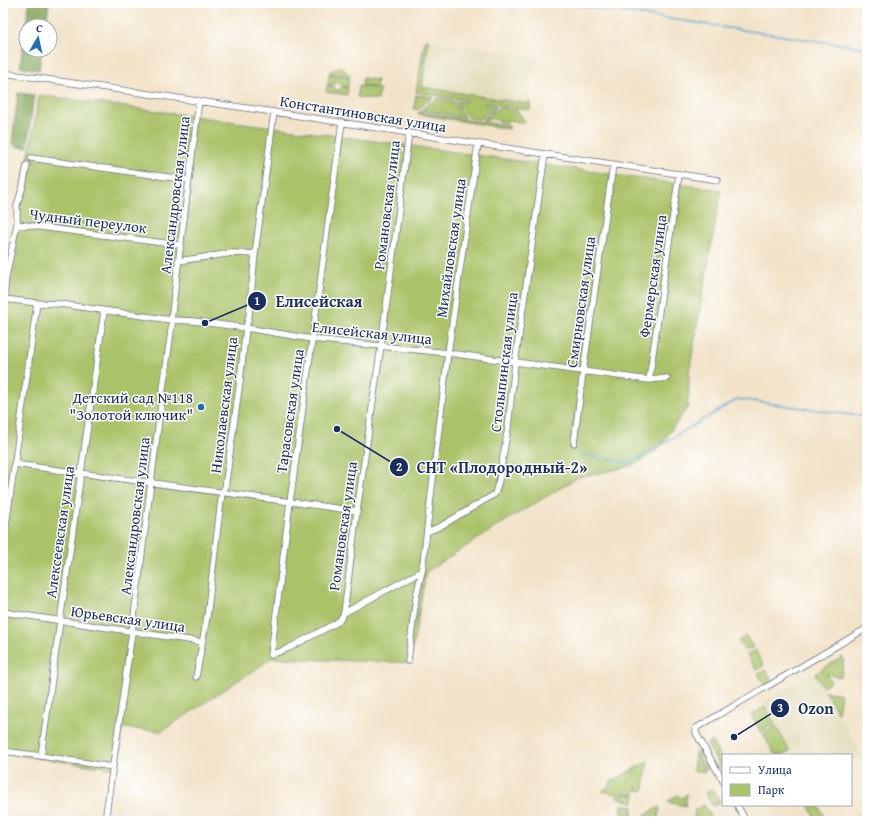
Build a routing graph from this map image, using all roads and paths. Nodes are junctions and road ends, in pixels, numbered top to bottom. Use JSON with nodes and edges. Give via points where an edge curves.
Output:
{"nodes":[{"id":1,"x":3,"y":73,"type":"edge"},
{"id":2,"x":199,"y":101,"type":"junction"},
{"id":3,"x":274,"y":112,"type":"junction"},
{"id":4,"x":342,"y":122,"type":"junction"},
{"id":5,"x":409,"y":133,"type":"junction"},
{"id":6,"x":478,"y":144,"type":"junction"},
{"id":7,"x":544,"y":154,"type":"junction"},
{"id":8,"x":31,"y":158,"type":"dead end"},
{"id":9,"x":27,"y":165,"type":"dead end"},
{"id":10,"x":613,"y":165,"type":"junction"},
{"id":11,"x":679,"y":174,"type":"junction"},
{"id":12,"x":189,"y":180,"type":"junction"},
{"id":13,"x":718,"y":180,"type":"dead end"},
{"id":14,"x":17,"y":224,"type":"junction"},
{"id":15,"x":180,"y":245,"type":"junction"},
{"id":16,"x":255,"y":254,"type":"junction"},
{"id":17,"x":178,"y":261,"type":"junction"},
{"id":18,"x":4,"y":299,"type":"edge"},
{"id":19,"x":37,"y":303,"type":"junction"},
{"id":20,"x":104,"y":311,"type":"junction"},
{"id":21,"x":171,"y":320,"type":"junction"},
{"id":22,"x":246,"y":328,"type":"junction"},
{"id":23,"x":312,"y":339,"type":"junction"},
{"id":24,"x":381,"y":346,"type":"junction"},
{"id":25,"x":448,"y":353,"type":"junction"},
{"id":26,"x":515,"y":363,"type":"junction"},
{"id":27,"x":583,"y":372,"type":"junction"},
{"id":28,"x":667,"y":378,"type":"dead end"},
{"id":29,"x":649,"y":380,"type":"junction"},
{"id":30,"x":574,"y":444,"type":"dead end"},
{"id":31,"x":14,"y":464,"type":"junction"},
{"id":32,"x":80,"y":472,"type":"junction"},
{"id":33,"x":151,"y":482,"type":"junction"},
{"id":34,"x":222,"y":492,"type":"junction"},
{"id":35,"x":290,"y":502,"type":"junction"},
{"id":36,"x":357,"y":511,"type":"junction"},
{"id":37,"x":427,"y":532,"type":"junction"},
{"id":38,"x":3,"y":547,"type":"edge"},
{"id":39,"x":422,"y":571,"type":"junction"},
{"id":40,"x":3,"y":612,"type":"edge"},
{"id":41,"x":344,"y":613,"type":"junction"},
{"id":42,"x":60,"y":621,"type":"junction"},
{"id":43,"x":867,"y":628,"type":"edge"},
{"id":44,"x":132,"y":632,"type":"junction"},
{"id":45,"x":202,"y":642,"type":"junction"},
{"id":46,"x":408,"y":661,"type":"dead end"},
{"id":47,"x":196,"y":677,"type":"dead end"},
{"id":48,"x":3,"y":751,"type":"edge"},
{"id":49,"x":41,"y":756,"type":"junction"},
{"id":50,"x":113,"y":767,"type":"junction"},
{"id":51,"x":722,"y":779,"type":"edge"},
{"id":52,"x":738,"y":806,"type":"edge"},
{"id":53,"x":867,"y":818,"type":"edge"},
{"id":54,"x":105,"y":821,"type":"edge"},
{"id":55,"x":746,"y":821,"type":"edge"},
{"id":56,"x":862,"y":821,"type":"edge"}],
"edges":[{"from":1,"to":2,"type":"street","name":"Константиновская улица"},
{"from":2,"to":3,"type":"street","name":"Константиновская улица"},
{"from":2,"to":12,"type":"street","name":"Александровская улица"},
{"from":3,"to":4,"type":"street","name":"Константиновская улица"},
{"from":3,"to":16,"type":"street","name":"Николаевская улица"},
{"from":4,"to":5,"type":"street","name":"Константиновская улица"},
{"from":4,"to":23,"type":"street","name":"Тарасовская улица"},
{"from":5,"to":6,"type":"street","name":"Константиновская улица"},
{"from":5,"to":24,"type":"street","name":"Романовская улица"},
{"from":6,"to":7,"type":"street","name":"Константиновская улица"},
{"from":6,"to":25,"type":"street","name":"Михайловская улица"},
{"from":7,"to":10,"type":"street","name":"Константиновская улица"},
{"from":7,"to":26,"type":"street","name":"Столыпинская улица"},
{"from":8,"to":12,"type":"street"},
{"from":9,"to":14,"type":"street","via":[[17,205]]},
{"from":10,"to":11,"type":"street","name":"Константиновская улица"},
{"from":10,"to":27,"type":"street","name":"Смирновская улица"},
{"from":11,"to":13,"type":"street","name":"Константиновская улица"},
{"from":11,"to":29,"type":"street","name":"Фермерская улица"},
{"from":12,"to":15,"type":"street","name":"Александровская улица"},
{"from":14,"to":15,"type":"street","name":"Чудный переулок"},
{"from":14,"to":18,"type":"street"},
{"from":15,"to":17,"type":"street","name":"Александровская улица"},
{"from":16,"to":17,"type":"street","via":[[233,253]]},
{"from":16,"to":22,"type":"street","name":"Николаевская улица"},
{"from":17,"to":21,"type":"street","name":"Александровская улица"},
{"from":18,"to":19,"type":"street","name":"Елисейская улица"},
{"from":19,"to":20,"type":"street","name":"Елисейская улица"},
{"from":19,"to":31,"type":"street"},
{"from":20,"to":21,"type":"street","name":"Елисейская улица"},
{"from":20,"to":32,"type":"street","name":"Алексеевская улица"},
{"from":21,"to":22,"type":"street","name":"Елисейская улица"},
{"from":21,"to":33,"type":"street","name":"Александровская улица"},
{"from":22,"to":23,"type":"street","name":"Елисейская улица"},
{"from":22,"to":34,"type":"street","name":"Николаевская улица","via":[[225,488]]},
{"from":23,"to":24,"type":"street","name":"Елисейская улица"},
{"from":23,"to":35,"type":"street","name":"Тарасовская улица"},
{"from":24,"to":25,"type":"street","name":"Елисейская улица"},
{"from":24,"to":36,"type":"street","name":"Романовская улица"},
{"from":25,"to":26,"type":"street","name":"Елисейская улица"},
{"from":25,"to":37,"type":"street","name":"Михайловская улица"},
{"from":26,"to":27,"type":"street","name":"Елисейская улица"},
{"from":26,"to":37,"type":"street","name":"Столыпинская улица","via":[[495,494]]},
{"from":27,"to":29,"type":"street","name":"Елисейская улица"},
{"from":27,"to":30,"type":"street","name":"Смирновская улица"},
{"from":28,"to":29,"type":"street","name":"Елисейская улица"},
{"from":31,"to":32,"type":"street"},
{"from":31,"to":38,"type":"street"},
{"from":32,"to":33,"type":"street"},
{"from":32,"to":42,"type":"street","name":"Алексеевская улица"},
{"from":33,"to":34,"type":"street"},
{"from":33,"to":44,"type":"street","name":"Александровская улица"},
{"from":34,"to":35,"type":"street"},
{"from":34,"to":45,"type":"street","name":"Николаевская улица"},
{"from":35,"to":36,"type":"street"},
{"from":35,"to":41,"type":"street","name":"Тарасовская улица","via":[[271,655],[336,623]]},
{"from":36,"to":41,"type":"street","name":"Романовская улица"},
{"from":37,"to":39,"type":"street","name":"Михайловская улица"},
{"from":39,"to":41,"type":"street"},
{"from":39,"to":46,"type":"street"},
{"from":40,"to":42,"type":"street","name":"Юрьевская улица"},
{"from":42,"to":44,"type":"street","name":"Юрьевская улица"},
{"from":42,"to":49,"type":"street","name":"Алексеевская улица"},
{"from":43,"to":51,"type":"street","via":[[696,728],[696,733]]},
{"from":44,"to":45,"type":"street","name":"Юрьевская улица"},
{"from":44,"to":50,"type":"street","name":"Александровская улица"},
{"from":45,"to":47,"type":"street","name":"Николаевская улица"},
{"from":48,"to":49,"type":"street"},
{"from":49,"to":50,"type":"street"},
{"from":50,"to":54,"type":"street","name":"Александровская улица"},
{"from":52,"to":55,"type":"street"},
{"from":53,"to":56,"type":"street"}]}
